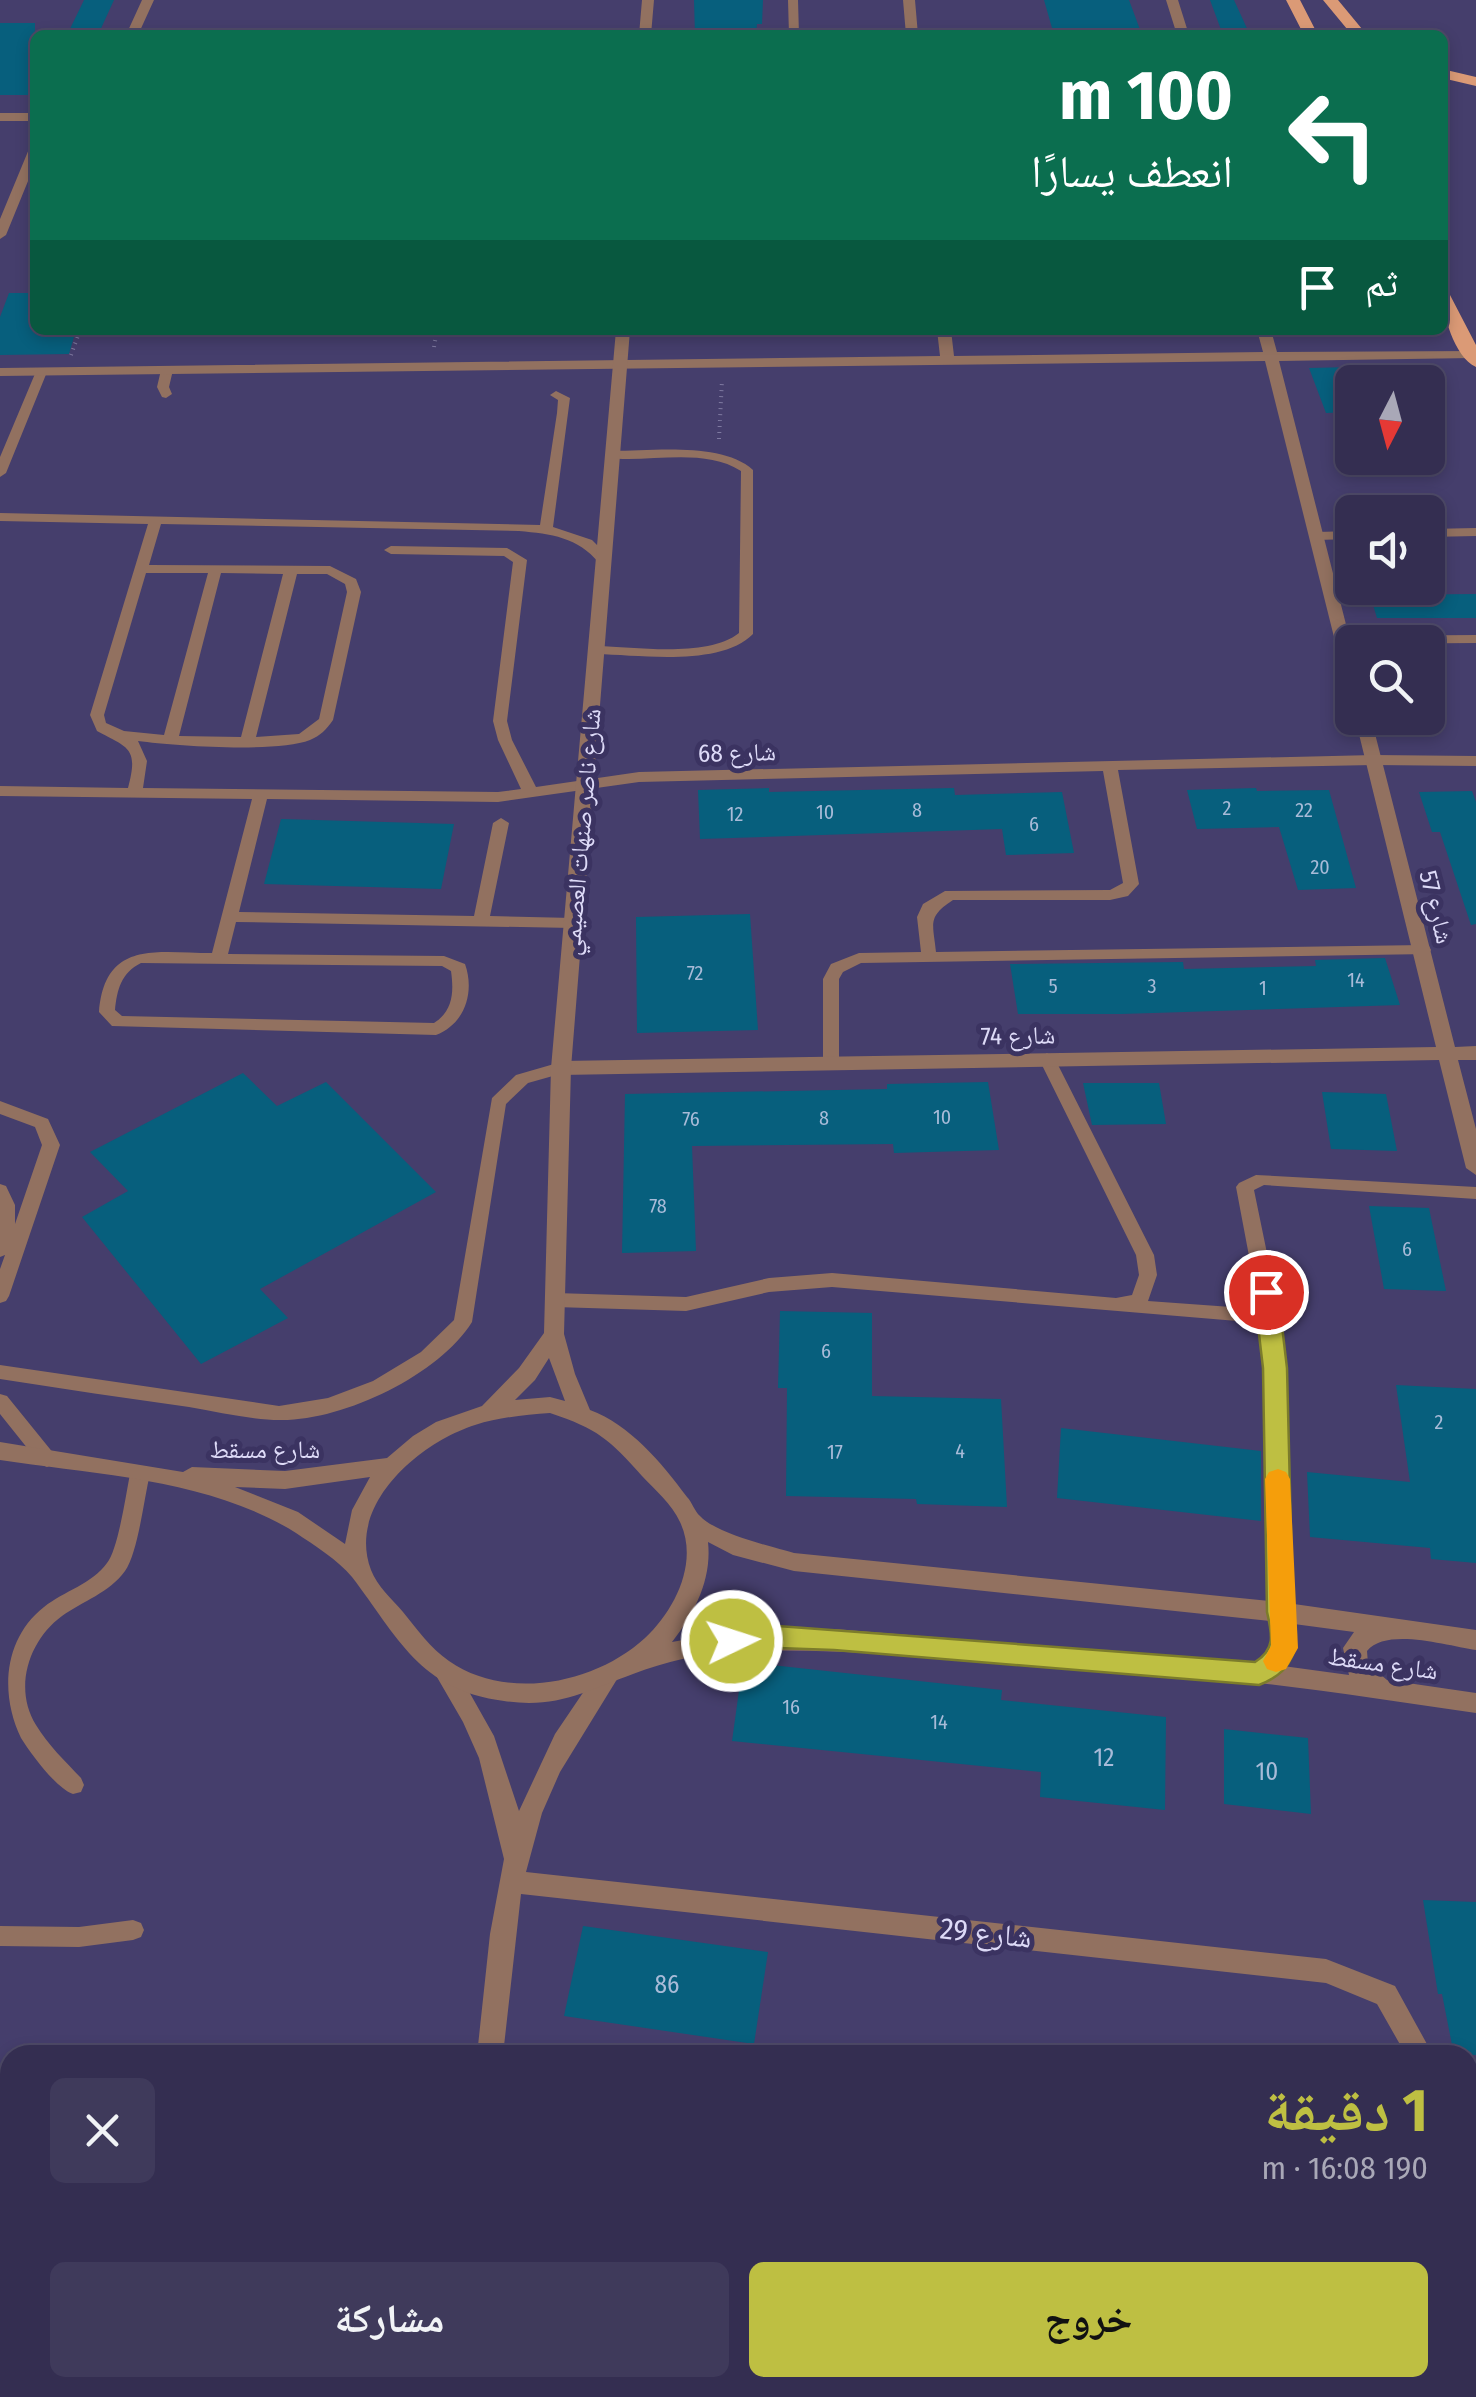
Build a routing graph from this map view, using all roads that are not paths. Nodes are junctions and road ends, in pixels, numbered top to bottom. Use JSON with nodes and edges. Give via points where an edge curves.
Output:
{"nodes":[{"id":1,"x":148,"y":0,"type":"edge"},
{"id":2,"x":648,"y":0,"type":"edge"},
{"id":3,"x":793,"y":0,"type":"edge"},
{"id":4,"x":909,"y":0,"type":"edge"},
{"id":5,"x":1172,"y":0,"type":"edge"},
{"id":6,"x":1293,"y":0,"type":"edge"},
{"id":7,"x":1332,"y":4,"type":"edge"},
{"id":8,"x":134,"y":30,"type":"edge"},
{"id":9,"x":645,"y":30,"type":"edge"},
{"id":10,"x":794,"y":30,"type":"edge"},
{"id":11,"x":912,"y":30,"type":"edge"},
{"id":12,"x":1181,"y":30,"type":"edge"},
{"id":13,"x":1308,"y":30,"type":"edge"},
{"id":14,"x":1355,"y":30,"type":"edge"},
{"id":15,"x":1448,"y":75,"type":"edge"},
{"id":16,"x":1476,"y":82,"type":"edge"},
{"id":17,"x":0,"y":116,"type":"edge"},
{"id":18,"x":30,"y":117,"type":"edge"},
{"id":19,"x":30,"y":161,"type":"edge"},
{"id":20,"x":0,"y":235,"type":"edge"},
{"id":21,"x":1448,"y":307,"type":"edge"},
{"id":22,"x":622,"y":335,"type":"edge"},
{"id":23,"x":945,"y":335,"type":"edge"},
{"id":24,"x":1265,"y":335,"type":"edge"},
{"id":25,"x":1271,"y":357,"type":"junction"},
{"id":26,"x":1474,"y":358,"type":"edge"},
{"id":27,"x":948,"y":360,"type":"junction"},
{"id":28,"x":621,"y":364,"type":"junction"},
{"id":29,"x":167,"y":370,"type":"junction"},
{"id":30,"x":0,"y":372,"type":"edge"},
{"id":31,"x":41,"y":372,"type":"junction"},
{"id":32,"x":166,"y":394,"type":"dead end"},
{"id":33,"x":556,"y":395,"type":"dead end"},
{"id":34,"x":613,"y":455,"type":"junction"},
{"id":35,"x":0,"y":473,"type":"edge"},
{"id":36,"x":0,"y":517,"type":"edge"},
{"id":37,"x":156,"y":521,"type":"junction"},
{"id":38,"x":546,"y":529,"type":"junction"},
{"id":39,"x":1476,"y":532,"type":"edge"},
{"id":40,"x":1445,"y":533,"type":"edge"},
{"id":41,"x":1335,"y":535,"type":"edge"},
{"id":42,"x":1316,"y":536,"type":"junction"},
{"id":43,"x":391,"y":550,"type":"dead end"},
{"id":44,"x":604,"y":560,"type":"junction"},
{"id":45,"x":216,"y":568,"type":"junction"},
{"id":46,"x":142,"y":569,"type":"junction"},
{"id":47,"x":291,"y":569,"type":"junction"},
{"id":48,"x":1339,"y":625,"type":"edge"},
{"id":49,"x":1445,"y":639,"type":"edge"},
{"id":50,"x":1476,"y":639,"type":"edge"},
{"id":51,"x":596,"y":650,"type":"junction"},
{"id":52,"x":120,"y":735,"type":"junction"},
{"id":53,"x":1367,"y":735,"type":"edge"},
{"id":54,"x":171,"y":737,"type":"junction"},
{"id":55,"x":191,"y":738,"type":"junction"},
{"id":56,"x":248,"y":739,"type":"junction"},
{"id":57,"x":1374,"y":760,"type":"junction"},
{"id":58,"x":1476,"y":761,"type":"edge"},
{"id":59,"x":142,"y":766,"type":"junction"},
{"id":60,"x":1110,"y":766,"type":"junction"},
{"id":61,"x":585,"y":784,"type":"junction"},
{"id":62,"x":0,"y":791,"type":"edge"},
{"id":63,"x":530,"y":792,"type":"junction"},
{"id":64,"x":134,"y":794,"type":"junction"},
{"id":65,"x":260,"y":796,"type":"junction"},
{"id":66,"x":501,"y":823,"type":"dead end"},
{"id":67,"x":230,"y":918,"type":"junction"},
{"id":68,"x":481,"y":921,"type":"junction"},
{"id":69,"x":573,"y":923,"type":"junction"},
{"id":70,"x":1422,"y":950,"type":"junction"},
{"id":71,"x":929,"y":957,"type":"junction"},
{"id":72,"x":219,"y":959,"type":"junction"},
{"id":73,"x":1476,"y":1052,"type":"edge"},
{"id":74,"x":1449,"y":1053,"type":"junction"},
{"id":75,"x":1047,"y":1060,"type":"junction"},
{"id":76,"x":831,"y":1063,"type":"junction"},
{"id":77,"x":560,"y":1068,"type":"junction"},
{"id":78,"x":0,"y":1108,"type":"edge"},
{"id":79,"x":1476,"y":1168,"type":"edge"},
{"id":80,"x":0,"y":1190,"type":"edge"},
{"id":81,"x":1476,"y":1194,"type":"edge"},
{"id":82,"x":0,"y":1250,"type":"edge"},
{"id":83,"x":0,"y":1296,"type":"edge"},
{"id":84,"x":555,"y":1300,"type":"junction"},
{"id":85,"x":1116,"y":1305,"type":"junction"},
{"id":86,"x":1270,"y":1316,"type":"junction"},
{"id":87,"x":554,"y":1334,"type":"junction"},
{"id":88,"x":0,"y":1372,"type":"edge"},
{"id":89,"x":0,"y":1401,"type":"edge"},
{"id":90,"x":490,"y":1410,"type":"junction"},
{"id":91,"x":581,"y":1415,"type":"junction"},
{"id":92,"x":0,"y":1451,"type":"edge"},
{"id":93,"x":48,"y":1459,"type":"junction"},
{"id":94,"x":390,"y":1466,"type":"junction"},
{"id":95,"x":140,"y":1474,"type":"junction"},
{"id":96,"x":692,"y":1523,"type":"junction"},
{"id":97,"x":360,"y":1571,"type":"junction"},
{"id":98,"x":1280,"y":1612,"type":"junction"},
{"id":99,"x":1388,"y":1629,"type":"junction"},
{"id":100,"x":1476,"y":1640,"type":"edge"},
{"id":101,"x":618,"y":1671,"type":"junction"},
{"id":102,"x":446,"y":1672,"type":"junction"},
{"id":103,"x":1259,"y":1674,"type":"junction"},
{"id":104,"x":1383,"y":1691,"type":"junction"},
{"id":105,"x":1476,"y":1703,"type":"edge"},
{"id":106,"x":73,"y":1785,"type":"dead end"},
{"id":107,"x":514,"y":1874,"type":"junction"},
{"id":108,"x":134,"y":1930,"type":"dead end"},
{"id":109,"x":0,"y":1936,"type":"edge"},
{"id":110,"x":491,"y":2045,"type":"edge"},
{"id":111,"x":1414,"y":2045,"type":"edge"}],
"edges":[{"from":1,"to":8,"type":"street"},
{"from":2,"to":9,"type":"street"},
{"from":3,"to":10,"type":"lane"},
{"from":4,"to":11,"type":"street"},
{"from":5,"to":12,"type":"street"},
{"from":6,"to":13,"type":"main road"},
{"from":7,"to":14,"type":"main road"},
{"from":15,"to":16,"type":"main road"},
{"from":17,"to":18,"type":"street"},
{"from":19,"to":20,"type":"street"},
{"from":21,"to":26,"type":"main road"},
{"from":22,"to":28,"type":"street","name":"شارع ناصر صنهات العصيمي"},
{"from":23,"to":27,"type":"street"},
{"from":24,"to":25,"type":"street"},
{"from":25,"to":26,"type":"street"},
{"from":25,"to":27,"type":"street"},
{"from":25,"to":42,"type":"street"},
{"from":27,"to":28,"type":"street"},
{"from":28,"to":29,"type":"street"},
{"from":28,"to":34,"type":"street","name":"شارع ناصر صنهات العصيمي"},
{"from":29,"to":31,"type":"street"},
{"from":29,"to":32,"type":"lane"},
{"from":30,"to":31,"type":"street"},
{"from":31,"to":35,"type":"lane"},
{"from":33,"to":38,"type":"lane","via":[[564,398],[564,413]]},
{"from":34,"to":44,"type":"street","name":"شارع ناصر صنهات العصيمي"},
{"from":34,"to":51,"type":"lane","via":[[718,457],[747,470],[746,634],[718,649]]},
{"from":36,"to":37,"type":"lane"},
{"from":37,"to":38,"type":"lane"},
{"from":37,"to":46,"type":"lane"},
{"from":38,"to":44,"type":"lane","via":[[576,535]]},
{"from":39,"to":40,"type":"lane"},
{"from":41,"to":42,"type":"lane"},
{"from":42,"to":48,"type":"street"},
{"from":43,"to":63,"type":"lane","via":[[500,552],[520,560],[500,721]]},
{"from":44,"to":51,"type":"street","name":"شارع ناصر صنهات العصيمي"},
{"from":45,"to":46,"type":"lane"},
{"from":45,"to":47,"type":"lane"},
{"from":45,"to":54,"type":"lane"},
{"from":46,"to":52,"type":"lane","via":[[96,715],[105,730]]},
{"from":47,"to":56,"type":"lane"},
{"from":47,"to":56,"type":"lane","via":[[330,570],[351,582],[354,592],[326,720],[306,737]]},
{"from":49,"to":50,"type":"lane"},
{"from":51,"to":61,"type":"street","name":"شارع ناصر صنهات العصيمي"},
{"from":52,"to":54,"type":"lane"},
{"from":52,"to":59,"type":"lane","via":[[137,748]]},
{"from":53,"to":57,"type":"street","name":"شارع 57"},
{"from":54,"to":55,"type":"lane"},
{"from":55,"to":56,"type":"lane"},
{"from":55,"to":59,"type":"lane","via":[[162,748]]},
{"from":57,"to":58,"type":"lane","name":"شارع 68"},
{"from":57,"to":60,"type":"lane","name":"شارع 68"},
{"from":57,"to":70,"type":"street","name":"شارع 57"},
{"from":59,"to":64,"type":"lane"},
{"from":60,"to":61,"type":"lane","name":"شارع 68","via":[[639,777]]},
{"from":60,"to":71,"type":"lane","via":[[1131,884],[1110,895],[950,896],[929,908]]},
{"from":61,"to":63,"type":"lane","name":"شارع 68"},
{"from":61,"to":69,"type":"street","name":"شارع ناصر صنهات العصيمي"},
{"from":62,"to":64,"type":"lane","name":"شارع 68"},
{"from":63,"to":65,"type":"lane","name":"شارع 68","via":[[469,798]]},
{"from":64,"to":65,"type":"lane","name":"شارع 68"},
{"from":65,"to":67,"type":"lane"},
{"from":66,"to":68,"type":"lane"},
{"from":67,"to":68,"type":"lane"},
{"from":67,"to":72,"type":"lane"},
{"from":68,"to":69,"type":"lane"},
{"from":69,"to":77,"type":"street","name":"شارع ناصر صنهات العصيمي"},
{"from":70,"to":71,"type":"lane"},
{"from":70,"to":74,"type":"street","name":"شارع 57"},
{"from":71,"to":76,"type":"lane","via":[[859,958],[837,968],[831,978]]},
{"from":72,"to":72,"type":"lane","via":[[132,960],[119,968],[106,1012],[128,1023],[425,1029],[445,1026],[456,1014],[462,975],[444,961]]},
{"from":73,"to":74,"type":"street","name":"شارع 74"},
{"from":74,"to":75,"type":"street","name":"شارع 74"},
{"from":74,"to":79,"type":"street","name":"شارع 57"},
{"from":75,"to":76,"type":"street","name":"شارع 74"},
{"from":75,"to":85,"type":"lane","via":[[1145,1255],[1144,1292],[1139,1300]]},
{"from":76,"to":77,"type":"street","name":"شارع 74"},
{"from":77,"to":84,"type":"street","name":"شارع ناصر صنهات العصيمي"},
{"from":77,"to":88,"type":"lane","via":[[522,1079],[498,1102],[463,1322],[428,1358],[350,1399],[303,1413]]},
{"from":78,"to":83,"type":"lane","via":[[42,1123],[51,1145]]},
{"from":80,"to":82,"type":"lane","via":[[9,1222]]},
{"from":81,"to":86,"type":"lane","via":[[1248,1182],[1244,1192]]},
{"from":84,"to":85,"type":"lane","via":[[686,1304],[769,1284],[832,1280]]},
{"from":84,"to":87,"type":"street","name":"شارع ناصر صنهات العصيمي"},
{"from":85,"to":86,"type":"lane"},
{"from":86,"to":98,"type":"lane"},
{"from":87,"to":90,"type":"street","via":[[527,1374]]},
{"from":87,"to":91,"type":"street","name":"شارع ناصر صنهات العصيمي"},
{"from":89,"to":93,"type":"lane"},
{"from":90,"to":91,"type":"street","via":[[550,1406]]},
{"from":90,"to":94,"type":"street","via":[[435,1432]]},
{"from":91,"to":96,"type":"street","via":[[614,1432]]},
{"from":92,"to":93,"type":"street","name":"شارع مسقط"},
{"from":93,"to":95,"type":"street","name":"شارع مسقط"},
{"from":94,"to":95,"type":"street","name":"شارع مسقط","via":[[284,1480]]},
{"from":94,"to":97,"type":"street","via":[[362,1512],[356,1538]]},
{"from":95,"to":97,"type":"street","name":"شارع مسقط","via":[[277,1512]]},
{"from":95,"to":106,"type":"lane","via":[[120,1562],[39,1623],[21,1650],[15,1684],[23,1722]]},
{"from":96,"to":98,"type":"street","name":"شارع مسقط","via":[[741,1548],[794,1562]]},
{"from":96,"to":101,"type":"street","via":[[696,1567],[686,1601],[667,1632]]},
{"from":97,"to":102,"type":"street"},
{"from":98,"to":99,"type":"street","name":"شارع مسقط"},
{"from":98,"to":103,"type":"street","via":[[1284,1648]]},
{"from":99,"to":100,"type":"street","name":"شارع مسقط"},
{"from":99,"to":104,"type":"street","via":[[1360,1640],[1354,1658],[1363,1678]]},
{"from":101,"to":102,"type":"street","via":[[545,1692],[508,1691]]},
{"from":101,"to":103,"type":"street","name":"شارع مسقط","via":[[686,1647],[778,1637]]},
{"from":101,"to":107,"type":"street","via":[[575,1722],[548,1770]]},
{"from":102,"to":107,"type":"street","via":[[490,1753],[506,1807]]},
{"from":103,"to":104,"type":"street","name":"شارع مسقط"},
{"from":104,"to":105,"type":"street","name":"شارع مسقط"},
{"from":107,"to":110,"type":"street"},
{"from":107,"to":111,"type":"street","name":"شارع 29","via":[[1326,1970],[1386,1995]]},
{"from":108,"to":109,"type":"lane"}]}
